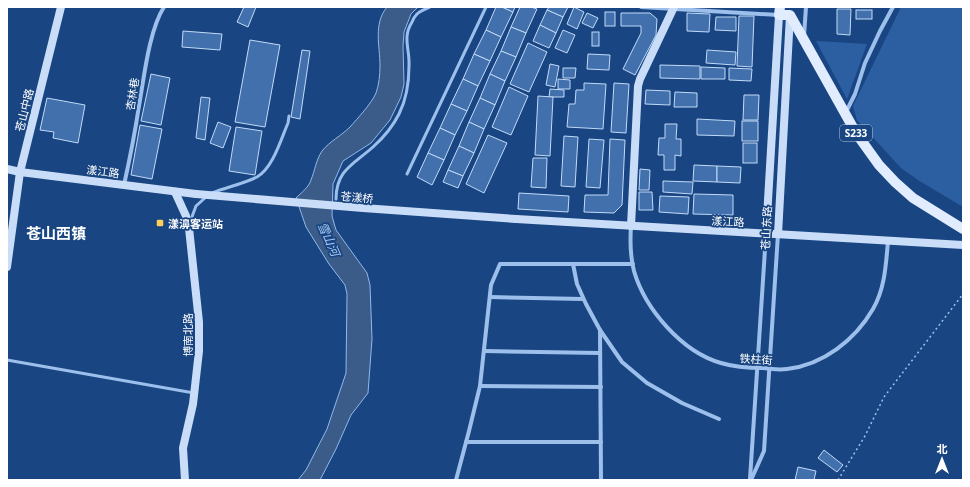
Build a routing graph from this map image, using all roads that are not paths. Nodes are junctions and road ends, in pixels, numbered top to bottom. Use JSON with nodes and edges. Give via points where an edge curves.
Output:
{"nodes":[{"id":1,"x":61,"y":7,"type":"edge"},
{"id":2,"x":164,"y":7,"type":"edge"},
{"id":3,"x":430,"y":7,"type":"edge"},
{"id":4,"x":486,"y":7,"type":"edge"},
{"id":5,"x":641,"y":7,"type":"edge"},
{"id":6,"x":806,"y":7,"type":"edge"},
{"id":7,"x":893,"y":7,"type":"edge"},
{"id":8,"x":674,"y":8,"type":"edge"},
{"id":9,"x":780,"y":11,"type":"edge"},
{"id":10,"x":790,"y":11,"type":"edge"},
{"id":11,"x":804,"y":40,"type":"junction"},
{"id":12,"x":845,"y":114,"type":"junction"},
{"id":13,"x":289,"y":116,"type":"dead end"},
{"id":14,"x":7,"y":169,"type":"edge"},
{"id":15,"x":20,"y":172,"type":"junction"},
{"id":16,"x":407,"y":174,"type":"dead end"},
{"id":17,"x":124,"y":185,"type":"junction"},
{"id":18,"x":175,"y":192,"type":"junction"},
{"id":19,"x":196,"y":194,"type":"joint"},
{"id":20,"x":336,"y":199,"type":"dead end"},
{"id":21,"x":516,"y":219,"type":"joint"},
{"id":22,"x":188,"y":225,"type":"junction"},
{"id":23,"x":631,"y":226,"type":"junction"},
{"id":24,"x":963,"y":229,"type":"edge"},
{"id":25,"x":766,"y":234,"type":"junction"},
{"id":26,"x":778,"y":234,"type":"junction"},
{"id":27,"x":888,"y":241,"type":"junction"},
{"id":28,"x":963,"y":246,"type":"edge"},
{"id":29,"x":573,"y":264,"type":"junction"},
{"id":30,"x":633,"y":264,"type":"junction"},
{"id":31,"x":7,"y":267,"type":"edge"},
{"id":32,"x":490,"y":297,"type":"junction"},
{"id":33,"x":583,"y":299,"type":"junction"},
{"id":34,"x":600,"y":330,"type":"junction"},
{"id":35,"x":484,"y":351,"type":"junction"},
{"id":36,"x":600,"y":353,"type":"junction"},
{"id":37,"x":7,"y":360,"type":"edge"},
{"id":38,"x":758,"y":368,"type":"junction"},
{"id":39,"x":769,"y":369,"type":"junction"},
{"id":40,"x":480,"y":386,"type":"junction"},
{"id":41,"x":600,"y":387,"type":"junction"},
{"id":42,"x":195,"y":393,"type":"junction"},
{"id":43,"x":720,"y":419,"type":"dead end"},
{"id":44,"x":466,"y":442,"type":"junction"},
{"id":45,"x":601,"y":442,"type":"junction"},
{"id":46,"x":185,"y":480,"type":"edge"},
{"id":47,"x":456,"y":480,"type":"edge"},
{"id":48,"x":601,"y":480,"type":"edge"},
{"id":49,"x":751,"y":480,"type":"edge"}],
"edges":[{"from":1,"to":15,"type":"main road","name":"苍山中路"},
{"from":2,"to":17,"type":"street","name":"杏林巷","via":[[156,23],[146,61]]},
{"from":3,"to":20,"type":"lane","via":[[416,14],[408,28],[406,42],[409,72],[399,114],[373,147],[346,169],[339,181]]},
{"from":4,"to":16,"type":"lane"},
{"from":5,"to":8,"type":"street"},
{"from":6,"to":11,"type":"street"},
{"from":7,"to":12,"type":"street","via":[[865,63],[855,94]]},
{"from":8,"to":9,"type":"street"},
{"from":8,"to":23,"type":"main road","via":[[638,86]]},
{"from":9,"to":10,"type":"main road"},
{"from":9,"to":25,"type":"main road","name":"苍山东路"},
{"from":10,"to":11,"type":"main road","number":"S233"},
{"from":10,"to":26,"type":"main road","name":"苍山东路"},
{"from":11,"to":12,"type":"main road","number":"S233"},
{"from":12,"to":24,"type":"main road","number":"S233","via":[[867,150],[894,182],[918,201]]},
{"from":13,"to":22,"type":"lane","via":[[271,162],[264,171],[258,176],[213,192],[202,199]]},
{"from":14,"to":15,"type":"main road","name":"漾江路"},
{"from":15,"to":17,"type":"main road","name":"漾江路"},
{"from":15,"to":31,"type":"main road","name":"苍山中路"},
{"from":17,"to":18,"type":"main road","name":"漾江路"},
{"from":18,"to":19,"type":"main road","name":"漾江路"},
{"from":18,"to":22,"type":"main road","name":"博南北路"},
{"from":19,"to":21,"type":"main road","name":"苍漾桥","bridge":true},
{"from":21,"to":23,"type":"main road","name":"漾江路"},
{"from":22,"to":42,"type":"main road","name":"博南北路","via":[[199,322]]},
{"from":23,"to":25,"type":"main road","name":"漾江路"},
{"from":23,"to":30,"type":"street","name":"铁柱街"},
{"from":25,"to":26,"type":"main road","name":"漾江路"},
{"from":25,"to":38,"type":"street","name":"苍山东路"},
{"from":26,"to":27,"type":"main road","name":"漾江路"},
{"from":26,"to":39,"type":"street","name":"苍山东路"},
{"from":27,"to":28,"type":"main road","name":"漾江路"},
{"from":27,"to":39,"type":"street","name":"铁柱街","via":[[882,287],[861,327],[832,353],[813,362],[785,370]]},
{"from":29,"to":30,"type":"street"},
{"from":29,"to":32,"type":"street","via":[[500,264],[491,285]]},
{"from":29,"to":33,"type":"street"},
{"from":30,"to":38,"type":"street","name":"铁柱街","via":[[638,284],[647,300],[669,330],[682,342],[719,363]]},
{"from":32,"to":33,"type":"street"},
{"from":32,"to":35,"type":"street"},
{"from":33,"to":34,"type":"street"},
{"from":34,"to":36,"type":"street"},
{"from":34,"to":43,"type":"street","via":[[622,362],[647,383],[682,403]]},
{"from":35,"to":36,"type":"street"},
{"from":35,"to":40,"type":"street"},
{"from":36,"to":41,"type":"street"},
{"from":37,"to":42,"type":"lane"},
{"from":38,"to":39,"type":"street","name":"铁柱街"},
{"from":38,"to":49,"type":"street","name":"苍山东路"},
{"from":39,"to":49,"type":"street","name":"苍山东路","via":[[764,451]]},
{"from":40,"to":41,"type":"street"},
{"from":40,"to":44,"type":"street"},
{"from":41,"to":45,"type":"street"},
{"from":42,"to":46,"type":"main road","name":"博南北路","via":[[183,448]]},
{"from":44,"to":45,"type":"street"},
{"from":44,"to":47,"type":"street"},
{"from":45,"to":48,"type":"street"}]}
